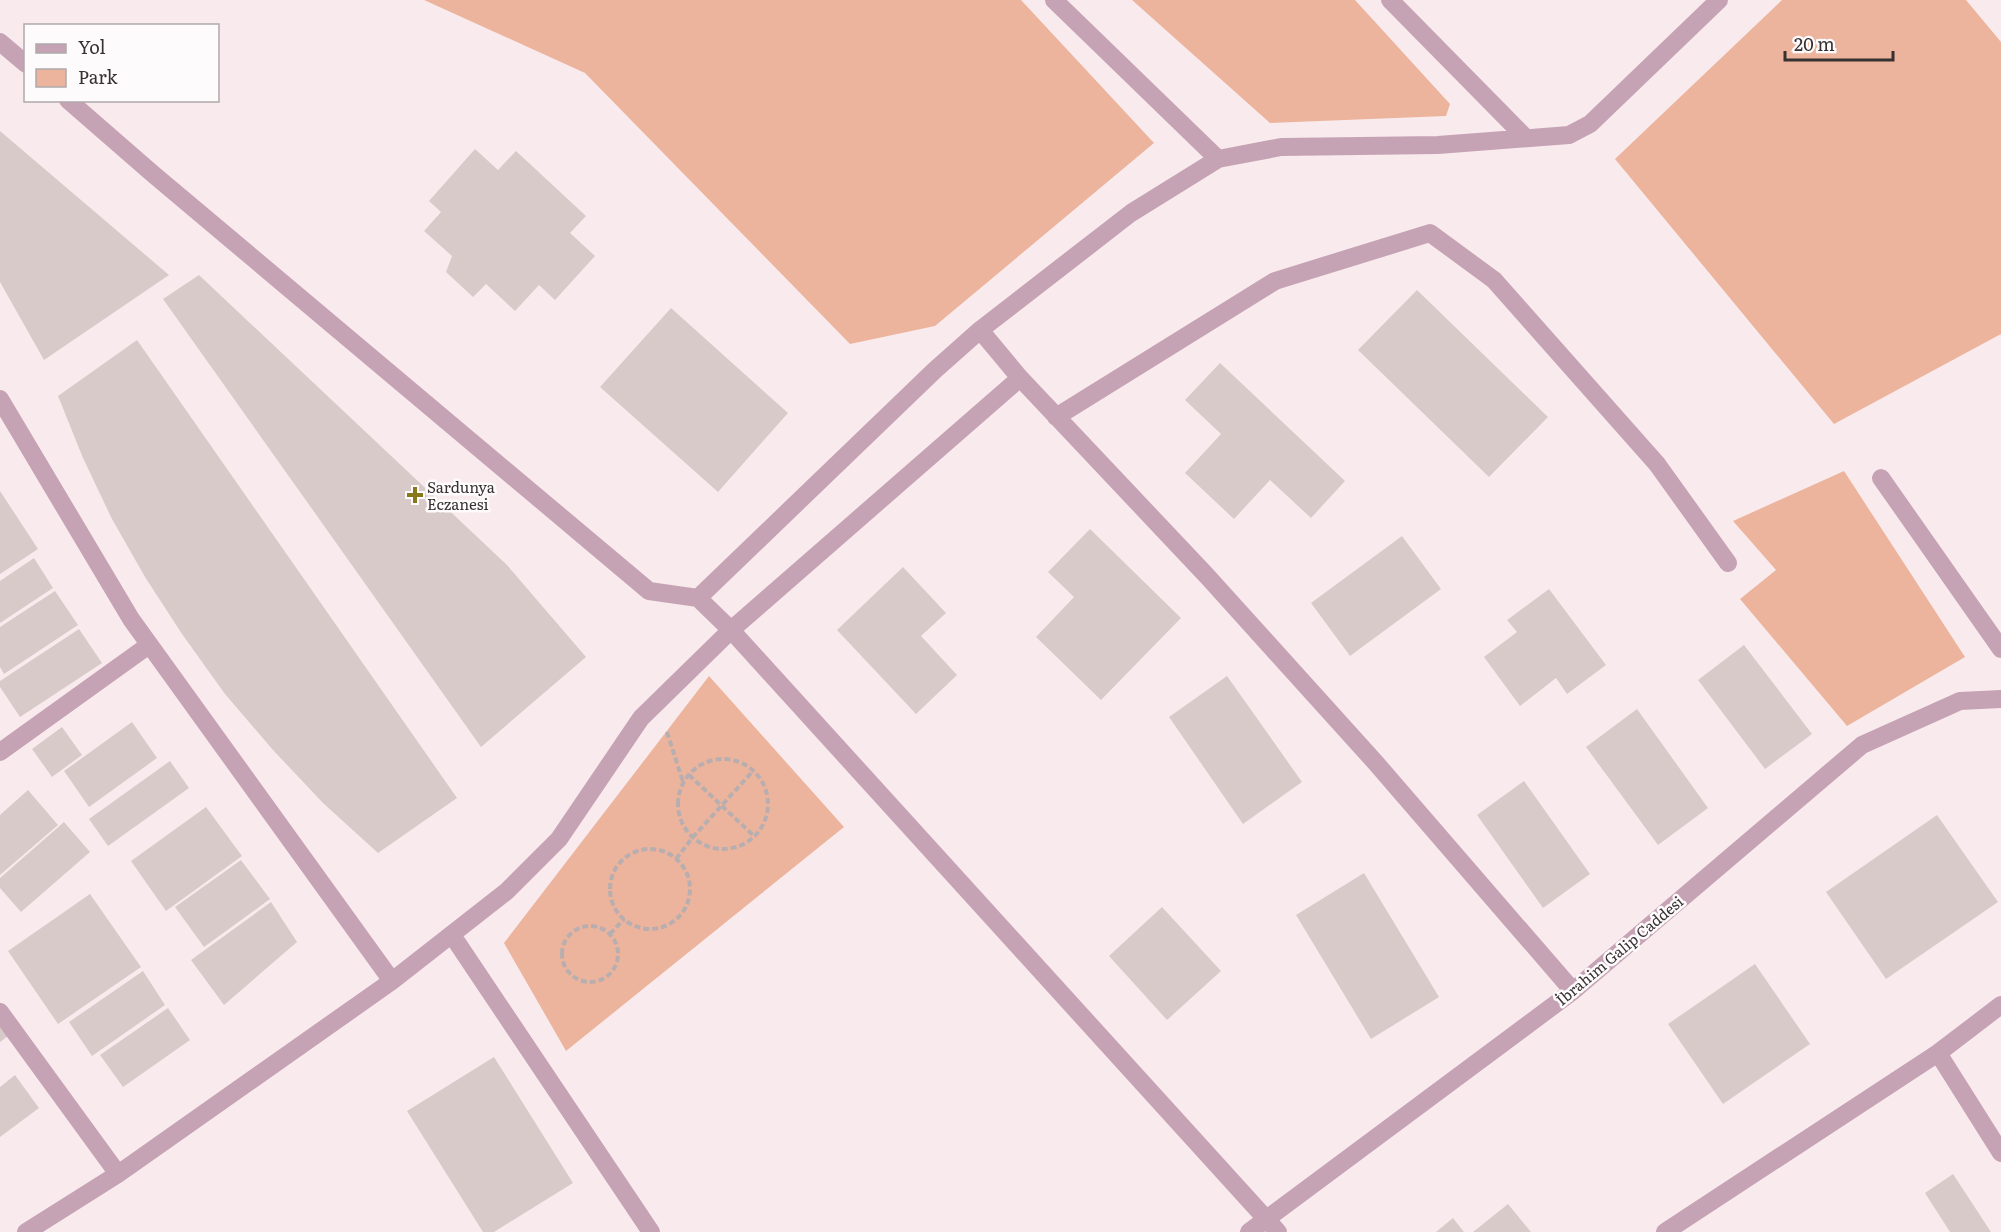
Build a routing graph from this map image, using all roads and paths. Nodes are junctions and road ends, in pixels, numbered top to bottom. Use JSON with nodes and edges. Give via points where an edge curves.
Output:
{"nodes":[{"id":1,"x":1054,"y":0,"type":"edge"},
{"id":2,"x":1390,"y":0,"type":"edge"},
{"id":3,"x":1719,"y":0,"type":"edge"},
{"id":4,"x":0,"y":42,"type":"edge"},
{"id":5,"x":24,"y":62,"type":"edge"},
{"id":6,"x":70,"y":102,"type":"edge"},
{"id":7,"x":1526,"y":138,"type":"junction"},
{"id":8,"x":1218,"y":159,"type":"junction"},
{"id":9,"x":980,"y":330,"type":"junction"},
{"id":10,"x":1020,"y":378,"type":"junction"},
{"id":11,"x":0,"y":399,"type":"edge"},
{"id":12,"x":1056,"y":417,"type":"junction"},
{"id":13,"x":1881,"y":478,"type":"dead end"},
{"id":14,"x":1728,"y":563,"type":"dead end"},
{"id":15,"x":698,"y":598,"type":"junction"},
{"id":16,"x":730,"y":630,"type":"junction"},
{"id":17,"x":149,"y":645,"type":"junction"},
{"id":18,"x":2001,"y":649,"type":"edge"},
{"id":19,"x":2001,"y":699,"type":"edge"},
{"id":20,"x":657,"y":702,"type":"junction"},
{"id":21,"x":0,"y":752,"type":"edge"},
{"id":22,"x":753,"y":771,"type":"junction"},
{"id":23,"x":689,"y":775,"type":"junction"},
{"id":24,"x":683,"y":783,"type":"junction"},
{"id":25,"x":722,"y":806,"type":"junction"},
{"id":26,"x":754,"y":836,"type":"junction"},
{"id":27,"x":693,"y":837,"type":"junction"},
{"id":28,"x":676,"y":859,"type":"junction"},
{"id":29,"x":624,"y":919,"type":"junction"},
{"id":30,"x":610,"y":934,"type":"junction"},
{"id":31,"x":452,"y":935,"type":"junction"},
{"id":32,"x":392,"y":981,"type":"junction"},
{"id":33,"x":1573,"y":991,"type":"junction"},
{"id":34,"x":2001,"y":1005,"type":"edge"},
{"id":35,"x":0,"y":1012,"type":"edge"},
{"id":36,"x":1938,"y":1053,"type":"junction"},
{"id":37,"x":2001,"y":1152,"type":"edge"},
{"id":38,"x":118,"y":1174,"type":"junction"},
{"id":39,"x":1273,"y":1225,"type":"edge"},
{"id":40,"x":26,"y":1232,"type":"edge"},
{"id":41,"x":651,"y":1232,"type":"edge"},
{"id":42,"x":1248,"y":1232,"type":"edge"},
{"id":43,"x":1665,"y":1232,"type":"edge"}],
"edges":[{"from":1,"to":8,"type":"street"},
{"from":2,"to":7,"type":"street"},
{"from":3,"to":7,"type":"street","via":[[1590,124],[1569,135]]},
{"from":4,"to":5,"type":"street"},
{"from":6,"to":15,"type":"street","via":[[649,591]]},
{"from":7,"to":8,"type":"street","via":[[1438,145],[1281,147]]},
{"from":8,"to":9,"type":"street","via":[[1131,213]]},
{"from":9,"to":10,"type":"street"},
{"from":9,"to":15,"type":"street"},
{"from":10,"to":12,"type":"street"},
{"from":10,"to":16,"type":"street"},
{"from":11,"to":17,"type":"street"},
{"from":12,"to":14,"type":"street","via":[[1275,281],[1430,233],[1494,280],[1658,464]]},
{"from":12,"to":33,"type":"street","via":[[1208,576],[1376,762]]},
{"from":13,"to":18,"type":"street"},
{"from":15,"to":16,"type":"street"},
{"from":16,"to":20,"type":"street"},
{"from":16,"to":39,"type":"street"},
{"from":17,"to":21,"type":"street"},
{"from":17,"to":32,"type":"street"},
{"from":19,"to":33,"type":"street","name":"İbrahim Galip Caddesi","via":[[1960,701],[1862,745]]},
{"from":20,"to":24,"type":"path"},
{"from":20,"to":31,"type":"street","via":[[641,718],[559,839],[507,891]]},
{"from":22,"to":23,"type":"path","via":[[734,760],[719,759],[704,763]]},
{"from":22,"to":25,"type":"path"},
{"from":22,"to":26,"type":"path","via":[[765,789],[768,804],[766,818]]},
{"from":23,"to":24,"type":"path"},
{"from":23,"to":25,"type":"path"},
{"from":24,"to":27,"type":"path","via":[[678,812]]},
{"from":25,"to":26,"type":"path"},
{"from":25,"to":27,"type":"path"},
{"from":26,"to":27,"type":"path","via":[[734,847],[720,849],[705,846]]},
{"from":27,"to":28,"type":"path"},
{"from":28,"to":29,"type":"path","via":[[685,869],[690,895],[678,918],[654,929],[641,928]]},
{"from":28,"to":29,"type":"path","via":[[665,852],[638,850],[617,866],[610,891],[612,903]]},
{"from":29,"to":30,"type":"path"},
{"from":30,"to":30,"type":"path","via":[[616,942],[618,960],[608,976],[590,983],[580,981],[566,970],[561,952],[569,935],[585,926],[603,928]]},
{"from":31,"to":32,"type":"street"},
{"from":31,"to":41,"type":"street"},
{"from":32,"to":38,"type":"street"},
{"from":33,"to":39,"type":"street","name":"İbrahim Galip Caddesi"},
{"from":34,"to":36,"type":"street"},
{"from":35,"to":38,"type":"street"},
{"from":36,"to":37,"type":"street"},
{"from":36,"to":43,"type":"street"},
{"from":38,"to":40,"type":"street"},
{"from":39,"to":42,"type":"street","name":"İbrahim Galip Caddesi"}]}
